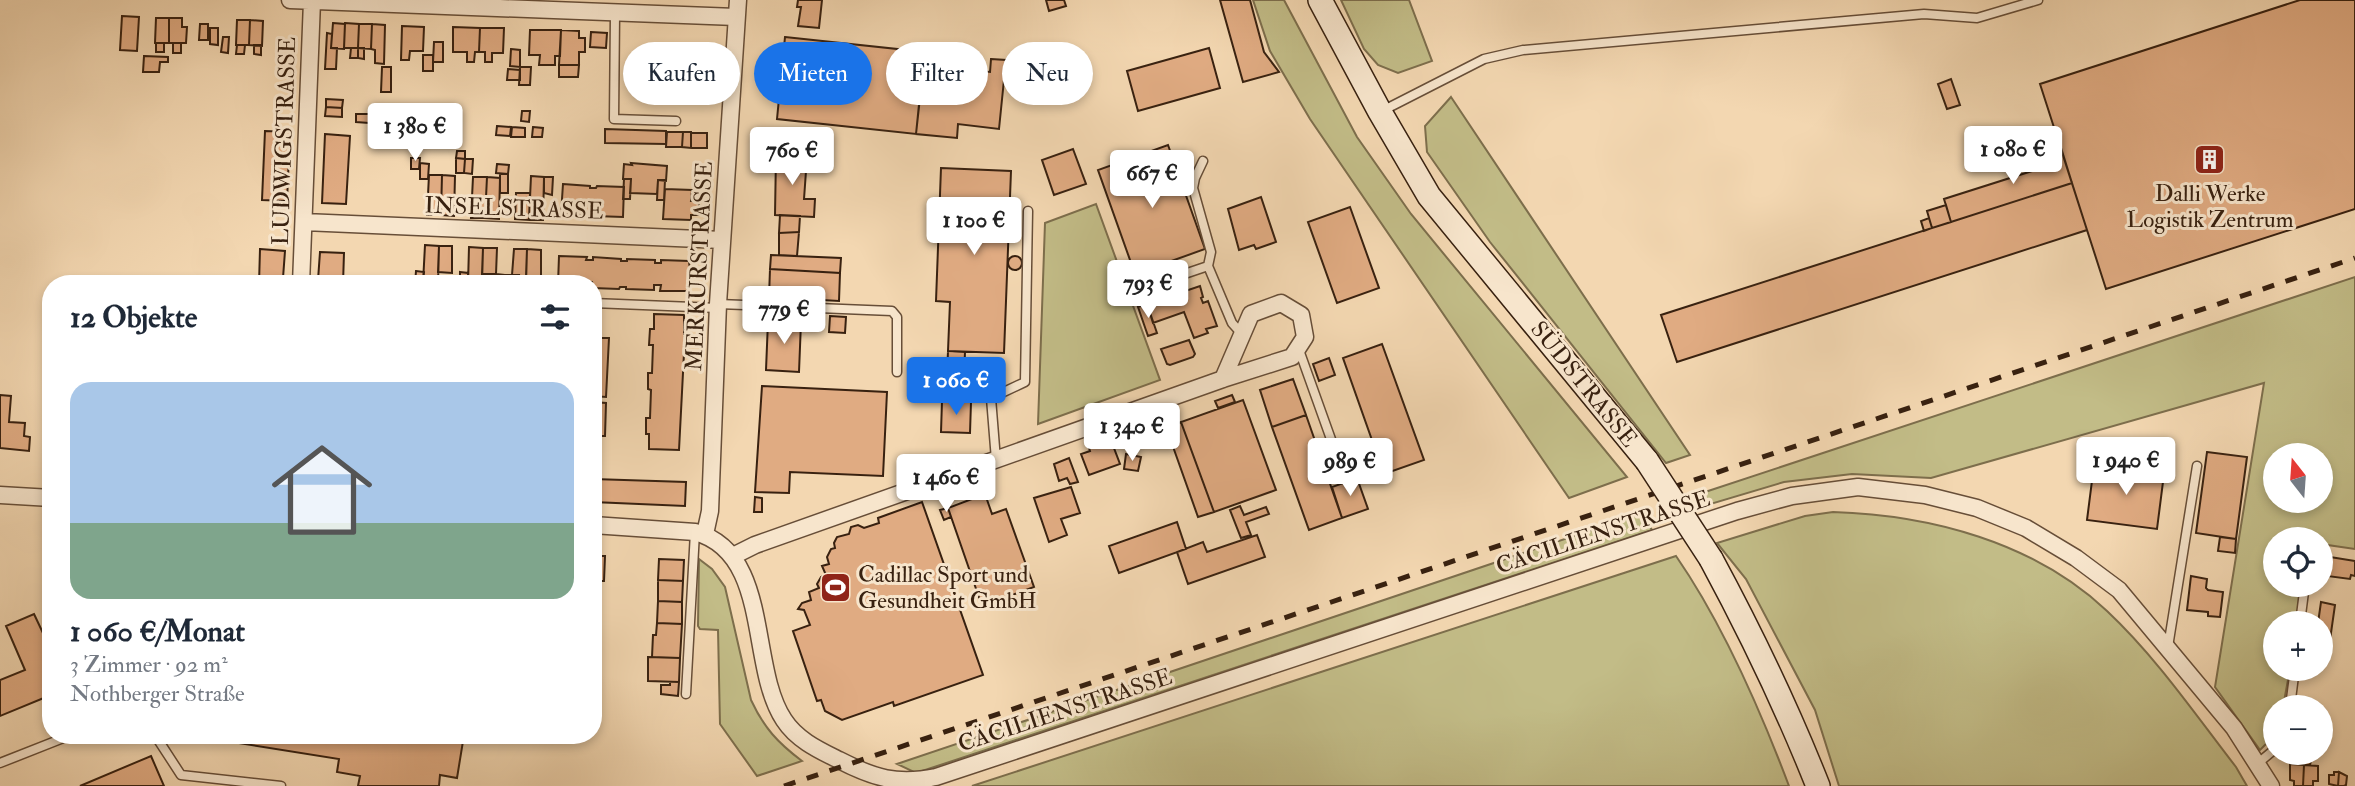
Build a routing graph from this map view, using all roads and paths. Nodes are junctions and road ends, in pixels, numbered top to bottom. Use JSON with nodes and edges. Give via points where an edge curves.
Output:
{"nodes":[{"id":1,"x":290,"y":0,"type":"edge"},
{"id":2,"x":738,"y":0,"type":"edge"},
{"id":3,"x":1320,"y":0,"type":"edge"},
{"id":4,"x":2038,"y":0,"type":"edge"},
{"id":5,"x":319,"y":1,"type":"edge"},
{"id":6,"x":615,"y":14,"type":"junction"},
{"id":7,"x":736,"y":17,"type":"junction"},
{"id":8,"x":1380,"y":112,"type":"junction"},
{"id":9,"x":676,"y":121,"type":"dead end"},
{"id":10,"x":1203,"y":161,"type":"dead end"},
{"id":11,"x":1028,"y":211,"type":"dead end"},
{"id":12,"x":304,"y":222,"type":"junction"},
{"id":13,"x":722,"y":240,"type":"junction"},
{"id":14,"x":1209,"y":266,"type":"junction"},
{"id":15,"x":302,"y":275,"type":"edge"},
{"id":16,"x":1152,"y":285,"type":"dead end"},
{"id":17,"x":602,"y":303,"type":"edge"},
{"id":18,"x":718,"y":306,"type":"junction"},
{"id":19,"x":1242,"y":334,"type":"junction"},
{"id":20,"x":1298,"y":347,"type":"junction"},
{"id":21,"x":897,"y":372,"type":"dead end"},
{"id":22,"x":1223,"y":379,"type":"junction"},
{"id":23,"x":996,"y":460,"type":"junction"},
{"id":24,"x":2197,"y":466,"type":"dead end"},
{"id":25,"x":1342,"y":470,"type":"dead end"},
{"id":26,"x":0,"y":495,"type":"edge"},
{"id":27,"x":42,"y":497,"type":"edge"},
{"id":28,"x":602,"y":526,"type":"edge"},
{"id":29,"x":700,"y":533,"type":"junction"},
{"id":30,"x":733,"y":556,"type":"junction"},
{"id":31,"x":2168,"y":647,"type":"junction"},
{"id":32,"x":687,"y":694,"type":"dead end"},
{"id":33,"x":48,"y":744,"type":"edge"},
{"id":34,"x":161,"y":744,"type":"edge"},
{"id":35,"x":2263,"y":759,"type":"edge"},
{"id":36,"x":0,"y":763,"type":"edge"},
{"id":37,"x":2257,"y":764,"type":"junction"},
{"id":38,"x":190,"y":776,"type":"junction"},
{"id":39,"x":189,"y":786,"type":"edge"},
{"id":40,"x":281,"y":786,"type":"edge"},
{"id":41,"x":1818,"y":786,"type":"edge"},
{"id":42,"x":2271,"y":786,"type":"edge"}],
"edges":[{"from":1,"to":5,"type":"street"},
{"from":2,"to":7,"type":"street","name":"MERKURSTRASSE"},
{"from":3,"to":8,"type":"main road","name":"SÜDSTRASSE"},
{"from":4,"to":8,"type":"lane","via":[[1977,18],[1924,14],[1523,50],[1484,59]]},
{"from":5,"to":6,"type":"street"},
{"from":5,"to":12,"type":"street","name":"LUDWIGSTRASSE"},
{"from":6,"to":7,"type":"street"},
{"from":6,"to":9,"type":"lane","via":[[614,119]]},
{"from":7,"to":13,"type":"street","name":"MERKURSTRASSE"},
{"from":8,"to":41,"type":"main road","name":"SÜDSTRASSE","bridge":true,"via":[[1429,196],[1647,461],[1711,559],[1792,721]]},
{"from":10,"to":14,"type":"lane","via":[[1193,188],[1211,252]]},
{"from":11,"to":23,"type":"lane","via":[[1025,382],[990,398]]},
{"from":12,"to":13,"type":"street","name":"INSELSTRASSE"},
{"from":12,"to":15,"type":"street","name":"LUDWIGSTRASSE"},
{"from":13,"to":18,"type":"street","name":"MERKURSTRASSE"},
{"from":14,"to":16,"type":"lane"},
{"from":14,"to":19,"type":"lane","via":[[1232,323]]},
{"from":17,"to":18,"type":"lane"},
{"from":18,"to":21,"type":"lane","via":[[892,312],[897,317]]},
{"from":18,"to":29,"type":"street","name":"MERKURSTRASSE","via":[[710,511]]},
{"from":19,"to":20,"type":"street","via":[[1251,314],[1281,303],[1301,315],[1305,337]]},
{"from":19,"to":22,"type":"street"},
{"from":20,"to":22,"type":"street","via":[[1292,357]]},
{"from":20,"to":25,"type":"lane"},
{"from":22,"to":23,"type":"street"},
{"from":23,"to":30,"type":"street"},
{"from":24,"to":31,"type":"lane"},
{"from":26,"to":27,"type":"street"},
{"from":28,"to":29,"type":"street"},
{"from":29,"to":30,"type":"street"},
{"from":29,"to":32,"type":"lane"},
{"from":30,"to":31,"type":"street","name":"CÄCILIENSTRASSE","via":[[746,584],[773,695],[784,720],[804,742],[888,780],[936,777],[1737,511],[1792,496],[1858,487],[1926,495],[1978,508],[2026,528],[2119,590]]},
{"from":31,"to":37,"type":"street","name":"CÄCILIENSTRASSE"},
{"from":33,"to":36,"type":"lane"},
{"from":34,"to":38,"type":"lane","via":[[181,775]]},
{"from":35,"to":37,"type":"lane"},
{"from":37,"to":42,"type":"street","name":"CÄCILIENSTRASSE"},
{"from":38,"to":39,"type":"lane"},
{"from":38,"to":40,"type":"lane"}]}
